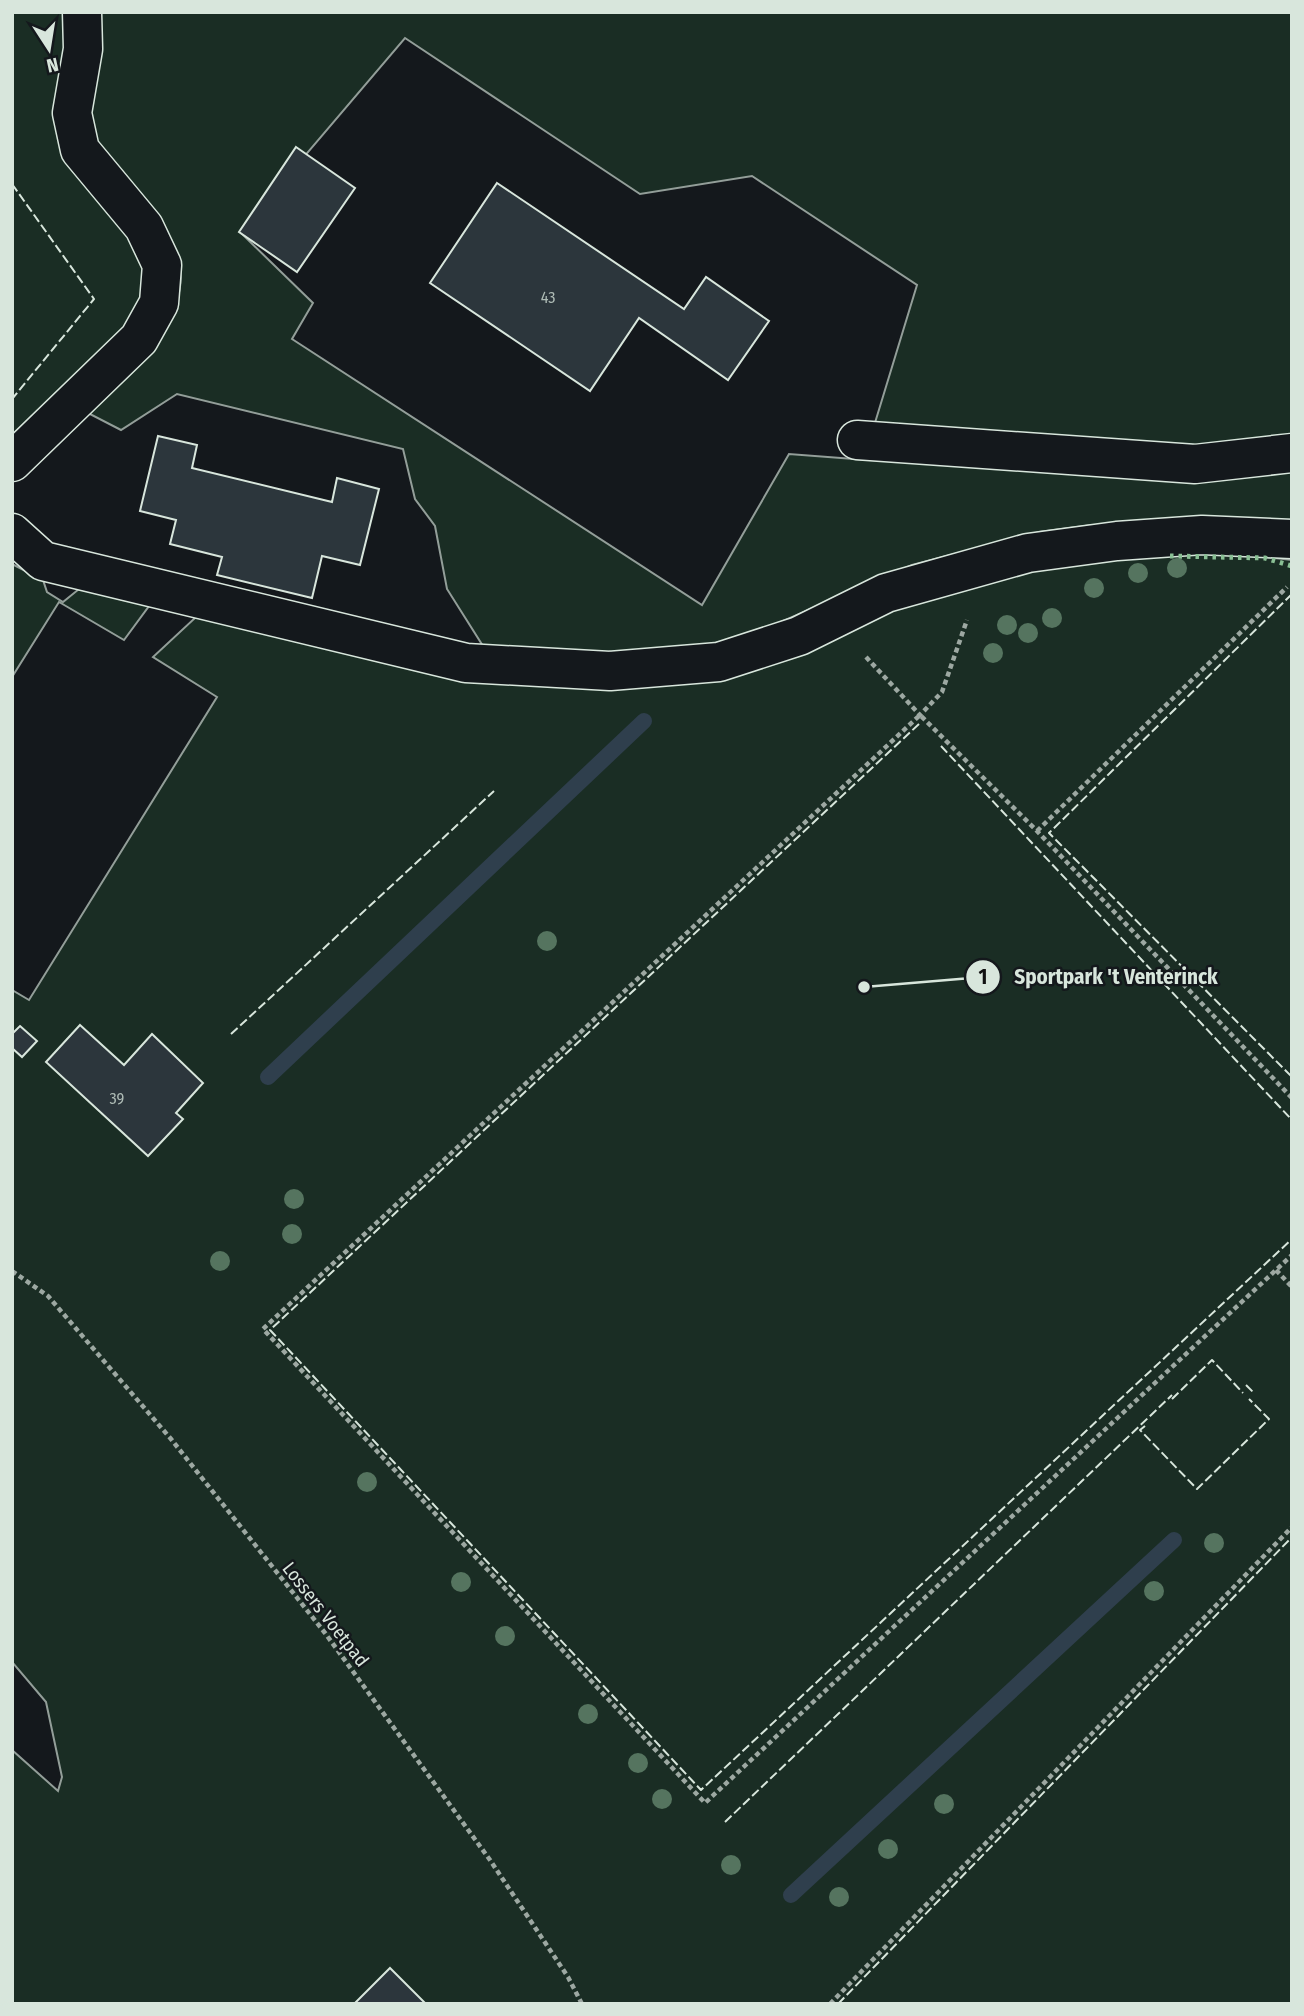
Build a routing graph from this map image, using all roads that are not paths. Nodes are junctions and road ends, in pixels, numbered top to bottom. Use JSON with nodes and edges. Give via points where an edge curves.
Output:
{"nodes":[{"id":1,"x":82,"y":12,"type":"edge"},
{"id":2,"x":857,"y":440,"type":"dead end"},
{"id":3,"x":1292,"y":453,"type":"edge"},
{"id":4,"x":12,"y":462,"type":"edge"},
{"id":5,"x":12,"y":533,"type":"edge"},
{"id":6,"x":1292,"y":539,"type":"edge"}],
"edges":[{"from":1,"to":4,"type":"street","via":[[83,48],[72,113],[80,149],[145,227],[162,265],[159,303],[139,339]]},
{"from":2,"to":3,"type":"street","via":[[1195,464]]},
{"from":5,"to":6,"type":"street","via":[[43,561],[466,663],[610,671],[719,662],[799,636],[886,593],[1028,553],[1202,535]]}]}
